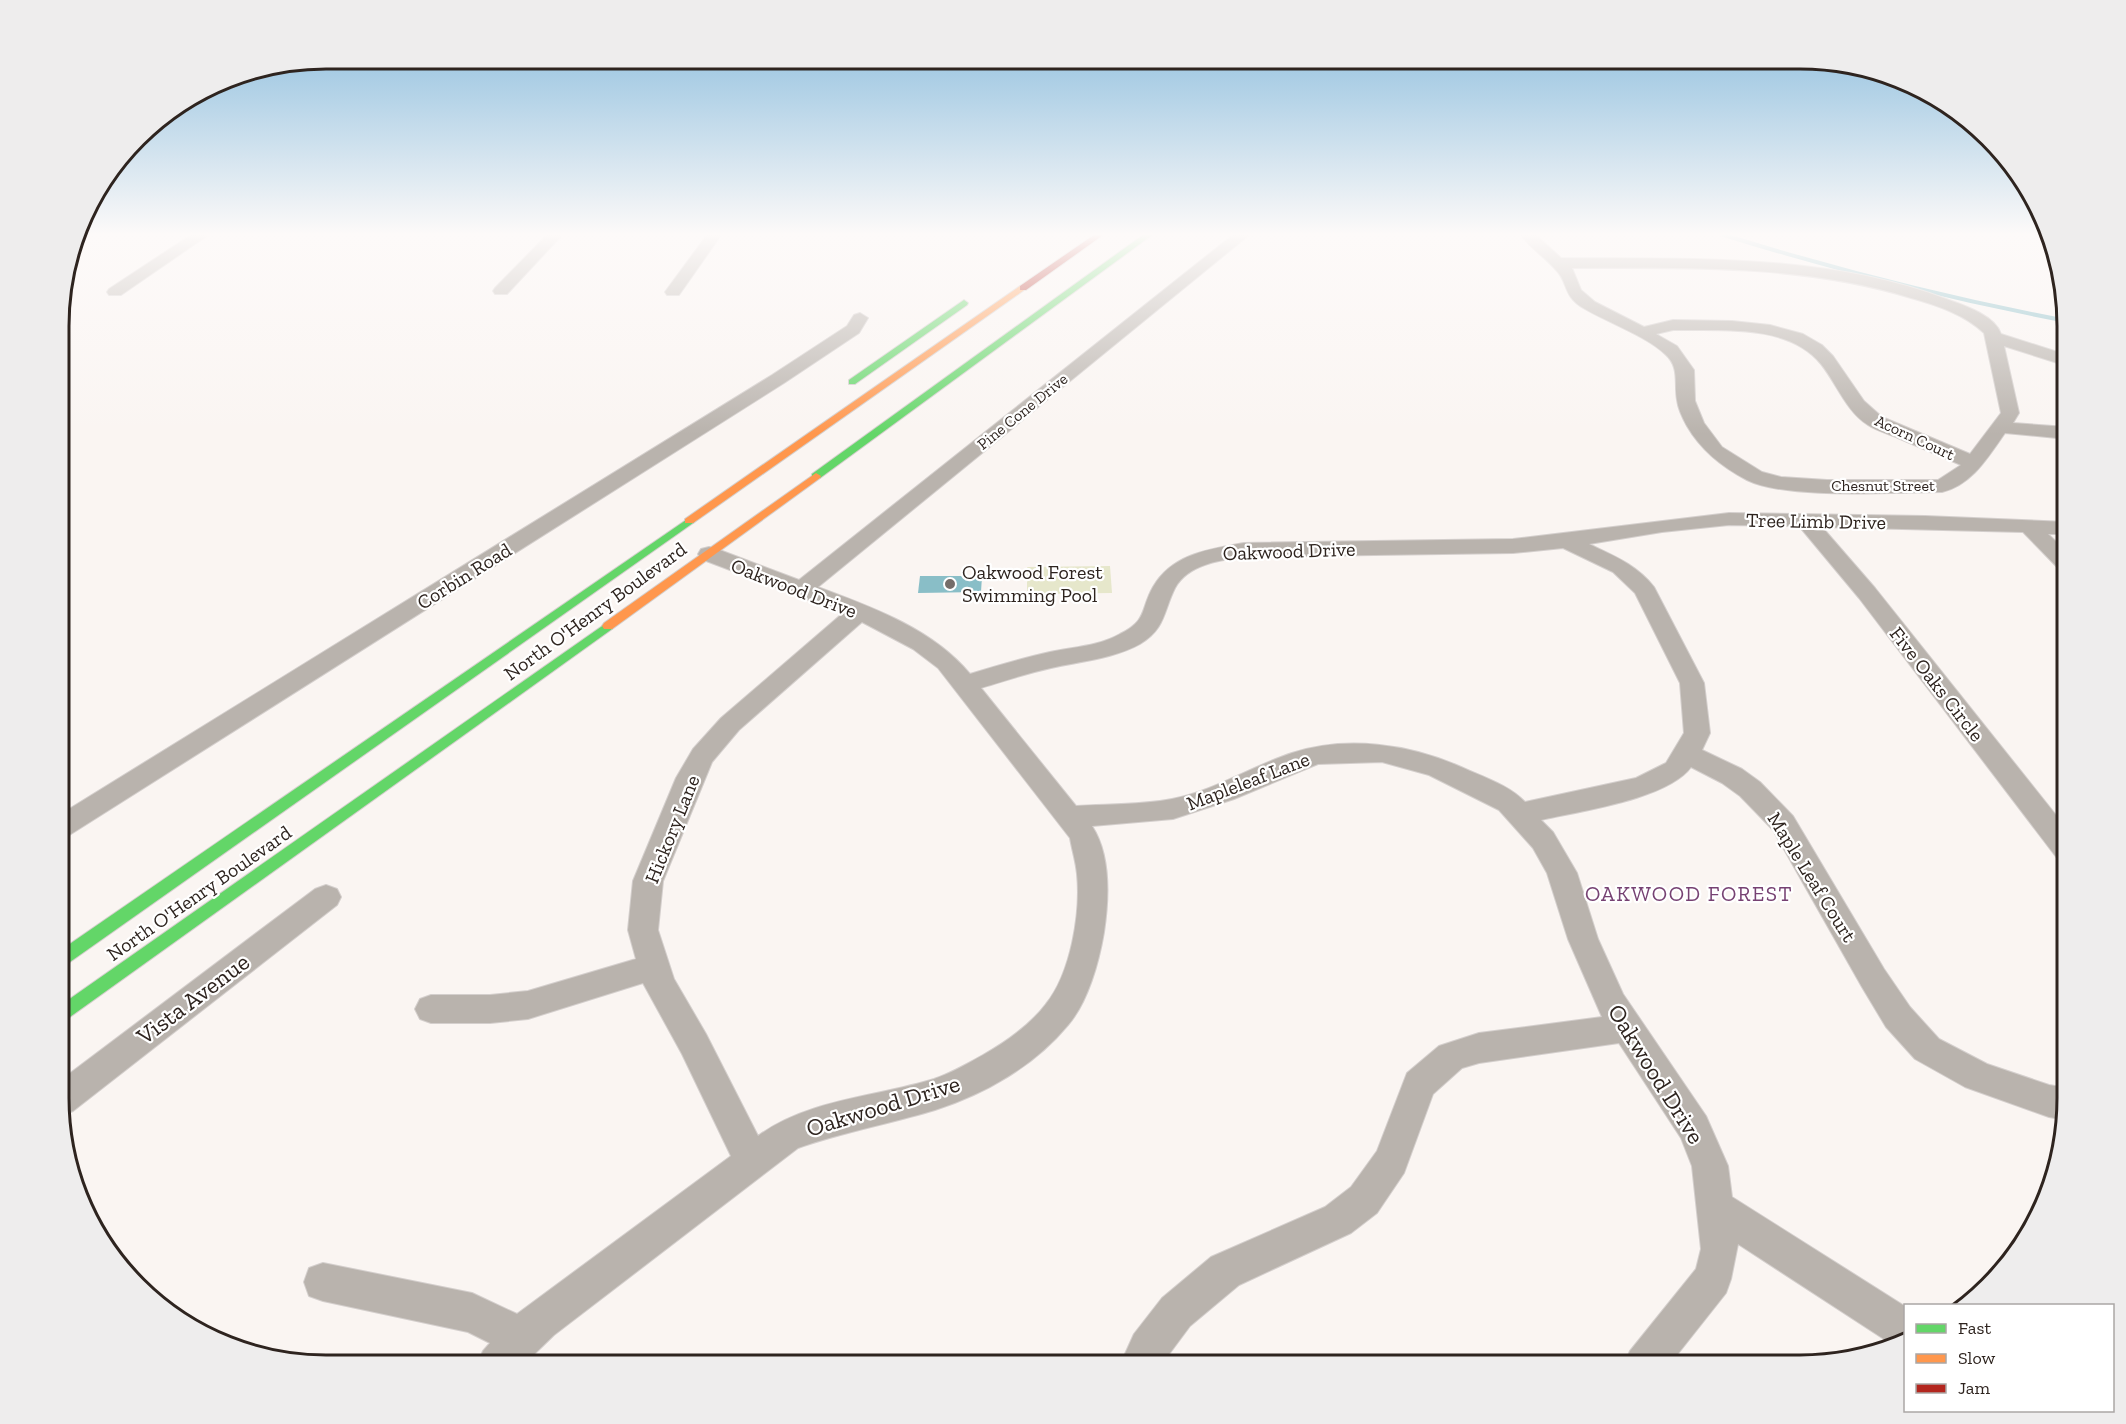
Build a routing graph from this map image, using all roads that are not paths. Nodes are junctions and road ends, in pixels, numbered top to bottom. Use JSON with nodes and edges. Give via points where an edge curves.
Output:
{"nodes":[{"id":1,"x":967,"y":301,"type":"edge"},
{"id":2,"x":1005,"y":301,"type":"edge"},
{"id":3,"x":1057,"y":301,"type":"edge"},
{"id":4,"x":1159,"y":301,"type":"edge"},
{"id":5,"x":1585,"y":301,"type":"edge"},
{"id":6,"x":1938,"y":301,"type":"edge"},
{"id":7,"x":860,"y":318,"type":"dead end"},
{"id":8,"x":1642,"y":332,"type":"junction"},
{"id":9,"x":1993,"y":337,"type":"junction"},
{"id":10,"x":2057,"y":358,"type":"edge"},
{"id":11,"x":845,"y":387,"type":"dead end"},
{"id":12,"x":2000,"y":427,"type":"junction"},
{"id":13,"x":2057,"y":432,"type":"edge"},
{"id":14,"x":1973,"y":463,"type":"junction"},
{"id":15,"x":1755,"y":476,"type":"junction"},
{"id":16,"x":1746,"y":520,"type":"junction"},
{"id":17,"x":1805,"y":520,"type":"junction"},
{"id":18,"x":2028,"y":526,"type":"junction"},
{"id":19,"x":2057,"y":527,"type":"edge"},
{"id":20,"x":1566,"y":542,"type":"junction"},
{"id":21,"x":709,"y":554,"type":"junction"},
{"id":22,"x":2057,"y":554,"type":"edge"},
{"id":23,"x":584,"y":577,"type":"dead end"},
{"id":24,"x":802,"y":589,"type":"junction"},
{"id":25,"x":858,"y":613,"type":"junction"},
{"id":26,"x":966,"y":684,"type":"junction"},
{"id":27,"x":368,"y":743,"type":"junction"},
{"id":28,"x":1687,"y":754,"type":"junction"},
{"id":29,"x":1520,"y":814,"type":"junction"},
{"id":30,"x":1068,"y":817,"type":"junction"},
{"id":31,"x":69,"y":822,"type":"edge"},
{"id":32,"x":2057,"y":837,"type":"edge"},
{"id":33,"x":326,"y":897,"type":"dead end"},
{"id":34,"x":69,"y":953,"type":"edge"},
{"id":35,"x":654,"y":967,"type":"junction"},
{"id":36,"x":69,"y":1008,"type":"edge"},
{"id":37,"x":431,"y":1010,"type":"dead end"},
{"id":38,"x":1626,"y":1028,"type":"junction"},
{"id":39,"x":69,"y":1094,"type":"edge"},
{"id":40,"x":2057,"y":1102,"type":"edge"},
{"id":41,"x":752,"y":1162,"type":"junction"},
{"id":42,"x":1717,"y":1209,"type":"junction"},
{"id":43,"x":323,"y":1282,"type":"dead end"},
{"id":44,"x":1904,"y":1329,"type":"edge"},
{"id":45,"x":509,"y":1351,"type":"edge"},
{"id":46,"x":1145,"y":1355,"type":"edge"},
{"id":47,"x":1652,"y":1355,"type":"edge"}],
"edges":[{"from":1,"to":11,"type":"highway"},
{"from":2,"to":27,"type":"highway","name":"North O'Henry Boulevard"},
{"from":3,"to":21,"type":"highway","name":"North O'Henry Boulevard"},
{"from":4,"to":24,"type":"street","name":"Pine Cone Drive"},
{"from":5,"to":8,"type":"street","name":"Chesnut Street"},
{"from":6,"to":9,"type":"street","via":[[1984,323]]},
{"from":7,"to":31,"type":"street","name":"Corbin Road","via":[[853,329],[778,379]]},
{"from":8,"to":14,"type":"street","name":"Acorn Court","via":[[1673,325],[1732,326],[1797,338],[1827,360],[1857,405],[1875,421]]},
{"from":8,"to":15,"type":"street","name":"Chesnut Street","via":[[1671,350],[1685,370],[1686,401],[1695,424],[1715,451]]},
{"from":9,"to":10,"type":"street"},
{"from":9,"to":12,"type":"street","name":"Chesnut Street","via":[[2010,413]]},
{"from":12,"to":13,"type":"street"},
{"from":12,"to":14,"type":"street","name":"Chesnut Street"},
{"from":14,"to":15,"type":"street","name":"Chesnut Street","via":[[1942,486],[1816,485],[1780,483]]},
{"from":15,"to":16,"type":"street"},
{"from":16,"to":17,"type":"street","name":"Tree Limb Drive"},
{"from":16,"to":20,"type":"street","name":"Tree Limb Drive","via":[[1662,526]]},
{"from":17,"to":18,"type":"street","name":"Tree Limb Drive"},
{"from":17,"to":32,"type":"street","name":"Five Oaks Circle"},
{"from":18,"to":19,"type":"street","name":"Tree Limb Drive"},
{"from":18,"to":22,"type":"street"},
{"from":20,"to":26,"type":"street","name":"Oakwood Drive","via":[[1244,550],[1216,554],[1191,563],[1173,576],[1164,588],[1156,617],[1128,640]]},
{"from":20,"to":28,"type":"street","via":[[1621,567],[1646,592],[1692,683],[1697,733]]},
{"from":21,"to":24,"type":"street","name":"Oakwood Drive"},
{"from":21,"to":36,"type":"highway","name":"North O'Henry Boulevard"},
{"from":23,"to":27,"type":"highway"},
{"from":24,"to":25,"type":"street","name":"Oakwood Drive"},
{"from":25,"to":26,"type":"street","name":"Oakwood Drive","via":[[925,644]]},
{"from":25,"to":35,"type":"street","name":"Hickory Lane","via":[[730,724],[702,756],[648,881],[643,930]]},
{"from":26,"to":30,"type":"street","name":"Oakwood Drive"},
{"from":27,"to":34,"type":"highway","name":"North O'Henry Boulevard"},
{"from":28,"to":29,"type":"street","via":[[1675,770],[1643,786]]},
{"from":28,"to":40,"type":"street","name":"Maple Leaf Court","via":[[1732,776],[1783,823],[1898,1017],[1927,1048],[1977,1076]]},
{"from":29,"to":30,"type":"street","name":"Mapleleaf Lane","via":[[1509,803],[1437,767],[1367,753],[1318,754],[1300,759],[1173,809]]},
{"from":29,"to":38,"type":"street","name":"Oakwood Drive","via":[[1543,840],[1562,873],[1583,939],[1610,1002]]},
{"from":30,"to":41,"type":"street","name":"Oakwood Drive","via":[[1083,835],[1092,873],[1093,906],[1084,958],[1058,1014],[1020,1051],[972,1079],[935,1094],[837,1118],[787,1135]]},
{"from":33,"to":39,"type":"street","name":"Vista Avenue"},
{"from":35,"to":37,"type":"street","via":[[528,1005]]},
{"from":35,"to":41,"type":"street","name":"Hickory Lane"},
{"from":38,"to":42,"type":"street","name":"Oakwood Drive","via":[[1694,1128],[1710,1166]]},
{"from":38,"to":46,"type":"street","via":[[1479,1048],[1451,1057],[1419,1084],[1391,1161],[1364,1200],[1338,1220],[1224,1271],[1176,1312]]},
{"from":41,"to":45,"type":"street","name":"Oakwood Drive"},
{"from":42,"to":44,"type":"street"},
{"from":42,"to":47,"type":"street","name":"Oakwood Drive","via":[[1720,1249],[1712,1279]]},
{"from":43,"to":45,"type":"street","via":[[471,1313]]}]}
